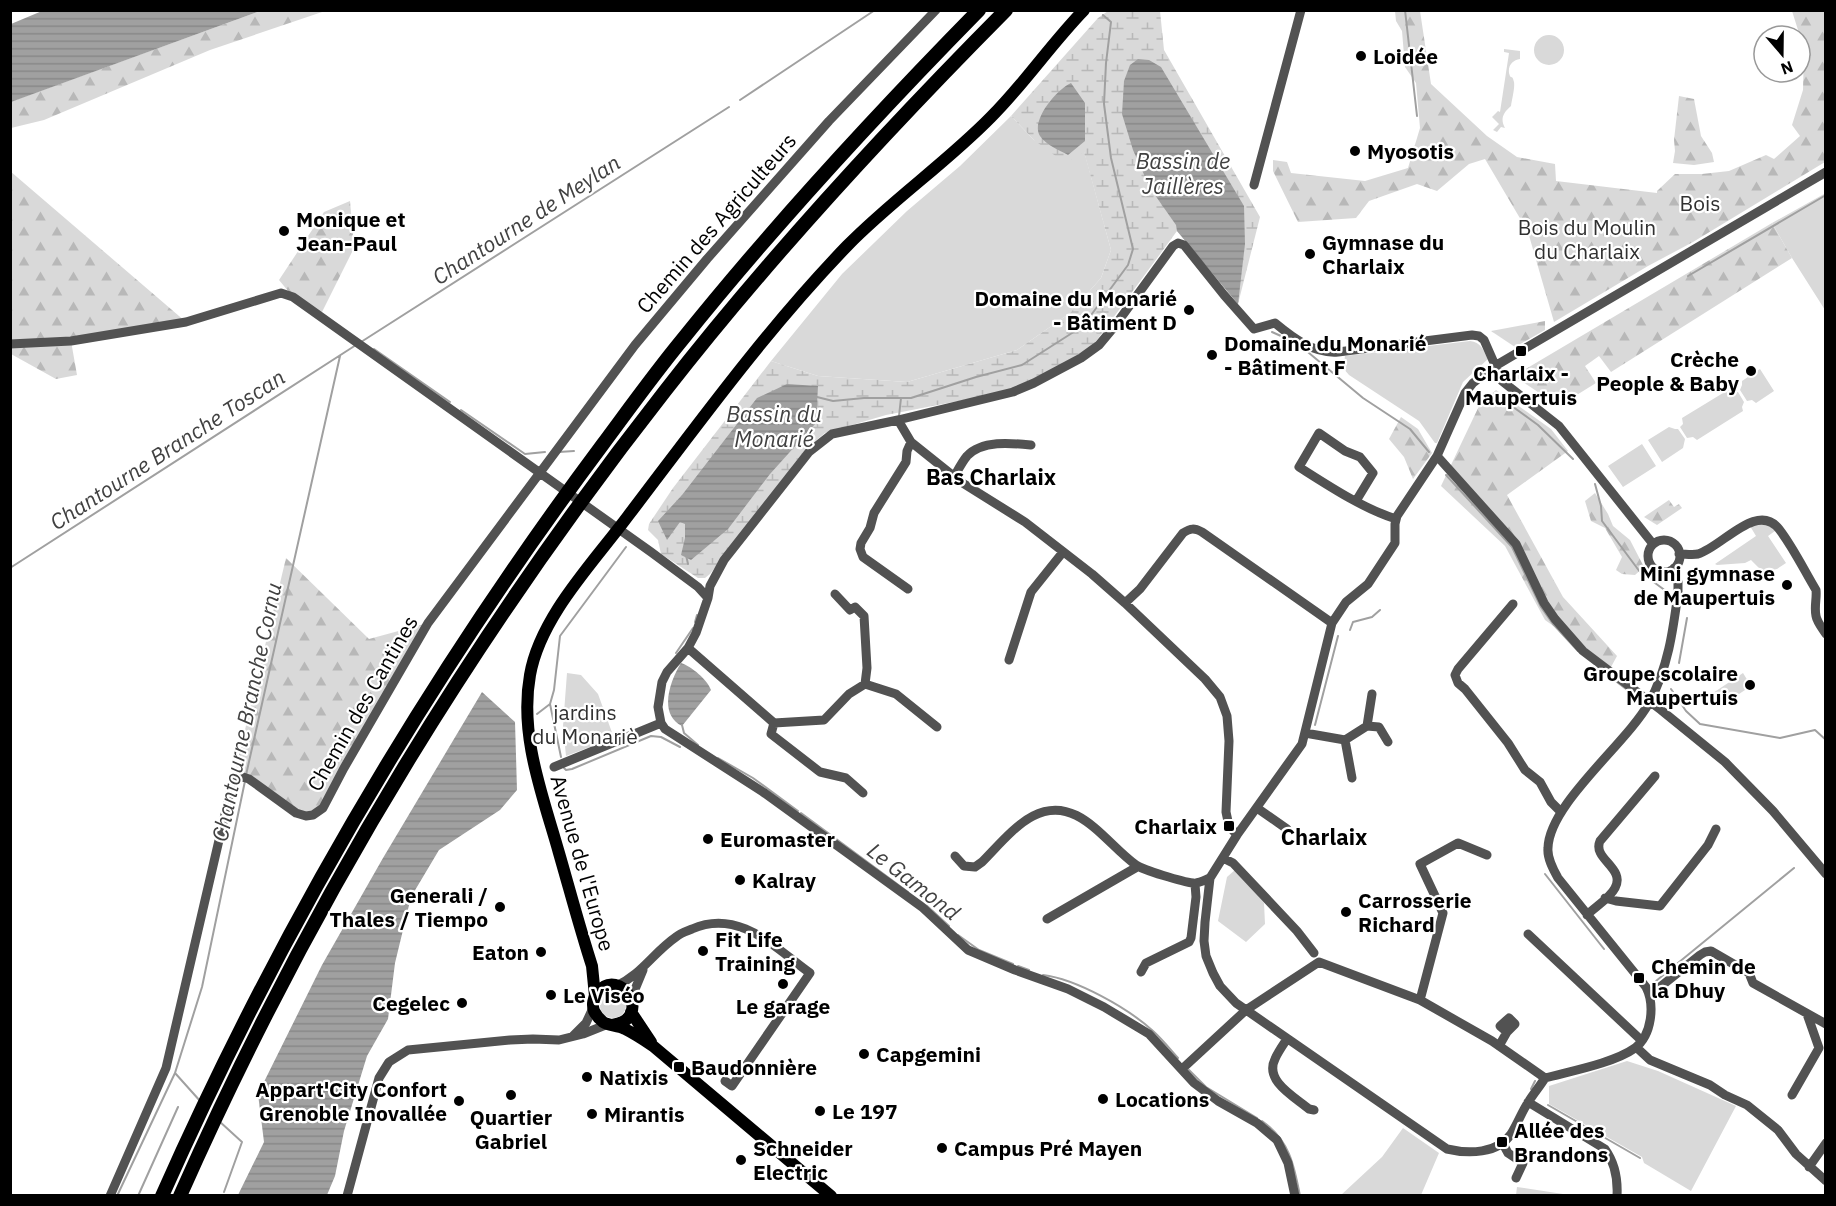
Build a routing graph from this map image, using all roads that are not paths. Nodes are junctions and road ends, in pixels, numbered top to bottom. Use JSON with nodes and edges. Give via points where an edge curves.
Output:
{"nodes":[{"id":1,"x":936,"y":10,"type":"edge"},
{"id":2,"x":979,"y":10,"type":"edge"},
{"id":3,"x":984,"y":10,"type":"edge"},
{"id":4,"x":1006,"y":10,"type":"edge"},
{"id":5,"x":1084,"y":10,"type":"edge"},
{"id":6,"x":1301,"y":10,"type":"edge"},
{"id":7,"x":903,"y":87,"type":"junction"},
{"id":8,"x":1826,"y":172,"type":"edge"},
{"id":9,"x":1254,"y":185,"type":"dead end"},
{"id":10,"x":10,"y":344,"type":"edge"},
{"id":11,"x":1495,"y":366,"type":"junction"},
{"id":12,"x":898,"y":420,"type":"junction"},
{"id":13,"x":911,"y":442,"type":"junction"},
{"id":14,"x":1031,"y":445,"type":"dead end"},
{"id":15,"x":1437,"y":456,"type":"junction"},
{"id":16,"x":539,"y":472,"type":"junction"},
{"id":17,"x":954,"y":477,"type":"junction"},
{"id":18,"x":1356,"y":501,"type":"junction"},
{"id":19,"x":1396,"y":519,"type":"junction"},
{"id":20,"x":1653,"y":544,"type":"junction"},
{"id":21,"x":1063,"y":552,"type":"junction"},
{"id":22,"x":1679,"y":554,"type":"junction"},
{"id":23,"x":1674,"y":568,"type":"junction"},
{"id":24,"x":908,"y":589,"type":"dead end"},
{"id":25,"x":835,"y":594,"type":"dead end"},
{"id":26,"x":708,"y":598,"type":"junction"},
{"id":27,"x":1125,"y":603,"type":"junction"},
{"id":28,"x":1513,"y":604,"type":"dead end"},
{"id":29,"x":1332,"y":623,"type":"junction"},
{"id":30,"x":1826,"y":634,"type":"edge"},
{"id":31,"x":687,"y":648,"type":"junction"},
{"id":32,"x":1009,"y":660,"type":"dead end"},
{"id":33,"x":865,"y":684,"type":"junction"},
{"id":34,"x":1372,"y":694,"type":"dead end"},
{"id":35,"x":1650,"y":702,"type":"junction"},
{"id":36,"x":661,"y":723,"type":"junction"},
{"id":37,"x":774,"y":723,"type":"junction"},
{"id":38,"x":1367,"y":726,"type":"junction"},
{"id":39,"x":937,"y":727,"type":"dead end"},
{"id":40,"x":1305,"y":733,"type":"junction"},
{"id":41,"x":1345,"y":740,"type":"junction"},
{"id":42,"x":1388,"y":742,"type":"dead end"},
{"id":43,"x":554,"y":767,"type":"dead end"},
{"id":44,"x":1655,"y":776,"type":"dead end"},
{"id":45,"x":1352,"y":778,"type":"dead end"},
{"id":46,"x":863,"y":793,"type":"dead end"},
{"id":47,"x":1257,"y":808,"type":"junction"},
{"id":48,"x":1561,"y":812,"type":"junction"},
{"id":49,"x":1287,"y":828,"type":"dead end"},
{"id":50,"x":1716,"y":829,"type":"dead end"},
{"id":51,"x":1237,"y":835,"type":"junction"},
{"id":52,"x":1487,"y":855,"type":"dead end"},
{"id":53,"x":955,"y":856,"type":"dead end"},
{"id":54,"x":1222,"y":858,"type":"junction"},
{"id":55,"x":1137,"y":867,"type":"junction"},
{"id":56,"x":1826,"y":874,"type":"edge"},
{"id":57,"x":1210,"y":878,"type":"junction"},
{"id":58,"x":1195,"y":884,"type":"junction"},
{"id":59,"x":1196,"y":897,"type":"junction"},
{"id":60,"x":1605,"y":898,"type":"junction"},
{"id":61,"x":1208,"y":899,"type":"junction"},
{"id":62,"x":1587,"y":915,"type":"junction"},
{"id":63,"x":1047,"y":920,"type":"dead end"},
{"id":64,"x":1528,"y":934,"type":"dead end"},
{"id":65,"x":1314,"y":952,"type":"dead end"},
{"id":66,"x":592,"y":966,"type":"junction"},
{"id":67,"x":644,"y":968,"type":"junction"},
{"id":68,"x":1141,"y":972,"type":"dead end"},
{"id":69,"x":614,"y":986,"type":"junction"},
{"id":70,"x":1650,"y":995,"type":"junction"},
{"id":71,"x":631,"y":999,"type":"junction"},
{"id":72,"x":1420,"y":1000,"type":"junction"},
{"id":73,"x":594,"y":1002,"type":"junction"},
{"id":74,"x":1246,"y":1010,"type":"junction"},
{"id":75,"x":631,"y":1012,"type":"junction"},
{"id":76,"x":1807,"y":1014,"type":"junction"},
{"id":77,"x":610,"y":1024,"type":"junction"},
{"id":78,"x":1826,"y":1024,"type":"edge"},
{"id":79,"x":1507,"y":1032,"type":"dead end"},
{"id":80,"x":572,"y":1037,"type":"junction"},
{"id":81,"x":1287,"y":1039,"type":"junction"},
{"id":82,"x":1639,"y":1043,"type":"junction"},
{"id":83,"x":653,"y":1046,"type":"junction"},
{"id":84,"x":1499,"y":1046,"type":"junction"},
{"id":85,"x":1182,"y":1069,"type":"junction"},
{"id":86,"x":1545,"y":1078,"type":"junction"},
{"id":87,"x":725,"y":1081,"type":"dead end"},
{"id":88,"x":1792,"y":1095,"type":"dead end"},
{"id":89,"x":1528,"y":1102,"type":"junction"},
{"id":90,"x":1314,"y":1110,"type":"dead end"},
{"id":91,"x":1502,"y":1142,"type":"junction"},
{"id":92,"x":1826,"y":1143,"type":"edge"},
{"id":93,"x":1809,"y":1167,"type":"junction"},
{"id":94,"x":1516,"y":1178,"type":"dead end"},
{"id":95,"x":1826,"y":1181,"type":"edge"},
{"id":96,"x":1293,"y":1194,"type":"edge"},
{"id":97,"x":110,"y":1196,"type":"edge"},
{"id":98,"x":162,"y":1196,"type":"edge"},
{"id":99,"x":180,"y":1196,"type":"edge"},
{"id":100,"x":347,"y":1196,"type":"edge"},
{"id":101,"x":831,"y":1196,"type":"edge"},
{"id":102,"x":1617,"y":1196,"type":"edge"}],
"edges":[{"from":1,"to":16,"type":"street","name":"Chemin des Agriculteurs","via":[[829,121],[707,259],[635,345]]},
{"from":2,"to":7,"type":"highway"},
{"from":3,"to":7,"type":"highway"},
{"from":4,"to":99,"type":"highway","via":[[898,121],[776,256],[666,389],[513,599],[386,799],[312,929],[220,1108]]},
{"from":5,"to":66,"type":"main road","name":"Avenue de l'Europe","via":[[992,117],[846,247],[735,376],[547,627],[530,672],[530,749]]},
{"from":6,"to":9,"type":"street"},
{"from":7,"to":98,"type":"highway","via":[[679,343],[572,486],[459,651],[374,787],[299,918],[208,1094]]},
{"from":8,"to":11,"type":"street"},
{"from":10,"to":16,"type":"street","via":[[71,340],[186,322],[281,293],[365,347]]},
{"from":11,"to":12,"type":"street","via":[[1479,336],[1338,352],[1309,346],[1275,323],[1254,330],[1184,245],[1178,243],[1099,345],[1081,358],[1013,392]]},
{"from":11,"to":15,"type":"street","via":[[1473,382]]},
{"from":11,"to":20,"type":"street","via":[[1504,383],[1559,426]]},
{"from":12,"to":13,"type":"street"},
{"from":12,"to":26,"type":"street","via":[[832,434],[809,452],[724,561]]},
{"from":13,"to":17,"type":"street"},
{"from":13,"to":24,"type":"street","via":[[906,462],[874,513],[860,549],[863,556]]},
{"from":14,"to":17,"type":"street","via":[[1007,442],[976,449]]},
{"from":15,"to":19,"type":"street"},
{"from":15,"to":35,"type":"street","via":[[1516,543],[1555,619],[1583,651]]},
{"from":16,"to":26,"type":"street"},
{"from":16,"to":97,"type":"street","name":"Chemin des Cantines","via":[[428,622],[323,808],[313,815],[296,813],[246,778],[233,780],[166,1068]]},
{"from":17,"to":21,"type":"street","via":[[1025,522]]},
{"from":18,"to":18,"type":"street","via":[[1299,467],[1319,433],[1360,456],[1373,473]]},
{"from":18,"to":19,"type":"street"},
{"from":19,"to":29,"type":"street","via":[[1395,543],[1368,584],[1346,602]]},
{"from":20,"to":22,"type":"street","via":[[1669,541]]},
{"from":20,"to":23,"type":"street","via":[[1647,554],[1650,566],[1660,572]]},
{"from":21,"to":27,"type":"street"},
{"from":21,"to":32,"type":"street","via":[[1031,592]]},
{"from":22,"to":23,"type":"street"},
{"from":22,"to":30,"type":"street","via":[[1697,554],[1755,520],[1768,520],[1779,529],[1815,590],[1816,618]]},
{"from":23,"to":35,"type":"street","via":[[1678,592],[1669,656]]},
{"from":25,"to":33,"type":"street","via":[[850,610],[855,607],[864,616]]},
{"from":26,"to":31,"type":"street"},
{"from":27,"to":29,"type":"street","via":[[1190,528],[1202,532]]},
{"from":27,"to":51,"type":"street","via":[[1220,697],[1228,728],[1226,812],[1229,826]]},
{"from":28,"to":48,"type":"street","via":[[1455,675]]},
{"from":29,"to":40,"type":"street"},
{"from":31,"to":36,"type":"street","via":[[662,682],[658,706]]},
{"from":31,"to":37,"type":"street"},
{"from":33,"to":37,"type":"street","via":[[849,694],[824,720]]},
{"from":33,"to":39,"type":"street","via":[[896,694]]},
{"from":34,"to":38,"type":"street"},
{"from":35,"to":48,"type":"street"},
{"from":35,"to":56,"type":"street","via":[[1725,762]]},
{"from":36,"to":43,"type":"street"},
{"from":36,"to":85,"type":"street","via":[[922,907],[968,950],[1068,988],[1104,1007],[1149,1034]]},
{"from":37,"to":46,"type":"street","via":[[771,734],[820,772],[846,778]]},
{"from":38,"to":41,"type":"street"},
{"from":38,"to":42,"type":"street","via":[[1379,727]]},
{"from":40,"to":41,"type":"street"},
{"from":40,"to":47,"type":"street","via":[[1302,744]]},
{"from":41,"to":45,"type":"street"},
{"from":44,"to":60,"type":"street","via":[[1600,841],[1599,850],[1617,879],[1615,888]]},
{"from":47,"to":49,"type":"street"},
{"from":47,"to":51,"type":"street"},
{"from":48,"to":62,"type":"street","via":[[1553,825],[1548,848],[1551,863]]},
{"from":50,"to":60,"type":"street","via":[[1660,906]]},
{"from":51,"to":54,"type":"street"},
{"from":52,"to":72,"type":"street","via":[[1458,843],[1420,864],[1443,913]]},
{"from":53,"to":55,"type":"street","via":[[964,866],[975,867],[1032,816],[1061,810],[1075,813]]},
{"from":54,"to":57,"type":"street"},
{"from":54,"to":65,"type":"street","via":[[1233,863]]},
{"from":55,"to":58,"type":"street"},
{"from":55,"to":63,"type":"street"},
{"from":57,"to":58,"type":"street"},
{"from":57,"to":61,"type":"street"},
{"from":58,"to":59,"type":"street"},
{"from":59,"to":61,"type":"street"},
{"from":59,"to":68,"type":"street","via":[[1189,942],[1146,963]]},
{"from":60,"to":62,"type":"street"},
{"from":61,"to":74,"type":"street","via":[[1206,956],[1220,986]]},
{"from":62,"to":70,"type":"street"},
{"from":64,"to":82,"type":"street"},
{"from":66,"to":69,"type":"main road","name":"Avenue de l'Europe"},
{"from":66,"to":73,"type":"main road","name":"Avenue de l'Europe"},
{"from":67,"to":69,"type":"street"},
{"from":67,"to":71,"type":"street"},
{"from":67,"to":87,"type":"street","via":[[676,936],[718,922],[750,931],[810,973],[732,1086]]},
{"from":69,"to":71,"type":"main road","name":"Avenue de l'Europe","via":[[625,990]]},
{"from":69,"to":73,"type":"main road","via":[[602,988]]},
{"from":70,"to":76,"type":"street","via":[[1700,955],[1711,951],[1749,973],[1753,983]]},
{"from":70,"to":82,"type":"street","via":[[1652,1015]]},
{"from":71,"to":75,"type":"main road"},
{"from":72,"to":74,"type":"street","via":[[1319,962]]},
{"from":72,"to":84,"type":"street"},
{"from":73,"to":77,"type":"main road","via":[[600,1020]]},
{"from":73,"to":80,"type":"street","via":[[585,1023]]},
{"from":74,"to":81,"type":"street"},
{"from":74,"to":85,"type":"street"},
{"from":75,"to":77,"type":"main road","via":[[624,1021]]},
{"from":75,"to":83,"type":"main road"},
{"from":76,"to":78,"type":"street"},
{"from":76,"to":88,"type":"street","via":[[1819,1048]]},
{"from":77,"to":80,"type":"street"},
{"from":77,"to":83,"type":"main road"},
{"from":79,"to":84,"type":"street"},
{"from":80,"to":100,"type":"street","via":[[450,1045],[399,1054],[378,1078]]},
{"from":81,"to":90,"type":"street","via":[[1273,1061],[1275,1080]]},
{"from":81,"to":91,"type":"street","via":[[1447,1149],[1477,1152]]},
{"from":82,"to":86,"type":"street","via":[[1616,1058]]},
{"from":82,"to":93,"type":"street","via":[[1650,1060],[1747,1105],[1778,1130]]},
{"from":83,"to":101,"type":"main road"},
{"from":84,"to":86,"type":"street"},
{"from":85,"to":96,"type":"street","via":[[1218,1101],[1257,1123],[1277,1140],[1288,1163]]},
{"from":86,"to":89,"type":"street"},
{"from":89,"to":91,"type":"street","via":[[1510,1136]]},
{"from":89,"to":102,"type":"street","via":[[1605,1149],[1618,1181]]},
{"from":91,"to":94,"type":"street","via":[[1508,1153],[1523,1163]]},
{"from":92,"to":93,"type":"street"},
{"from":93,"to":95,"type":"street"}]}
